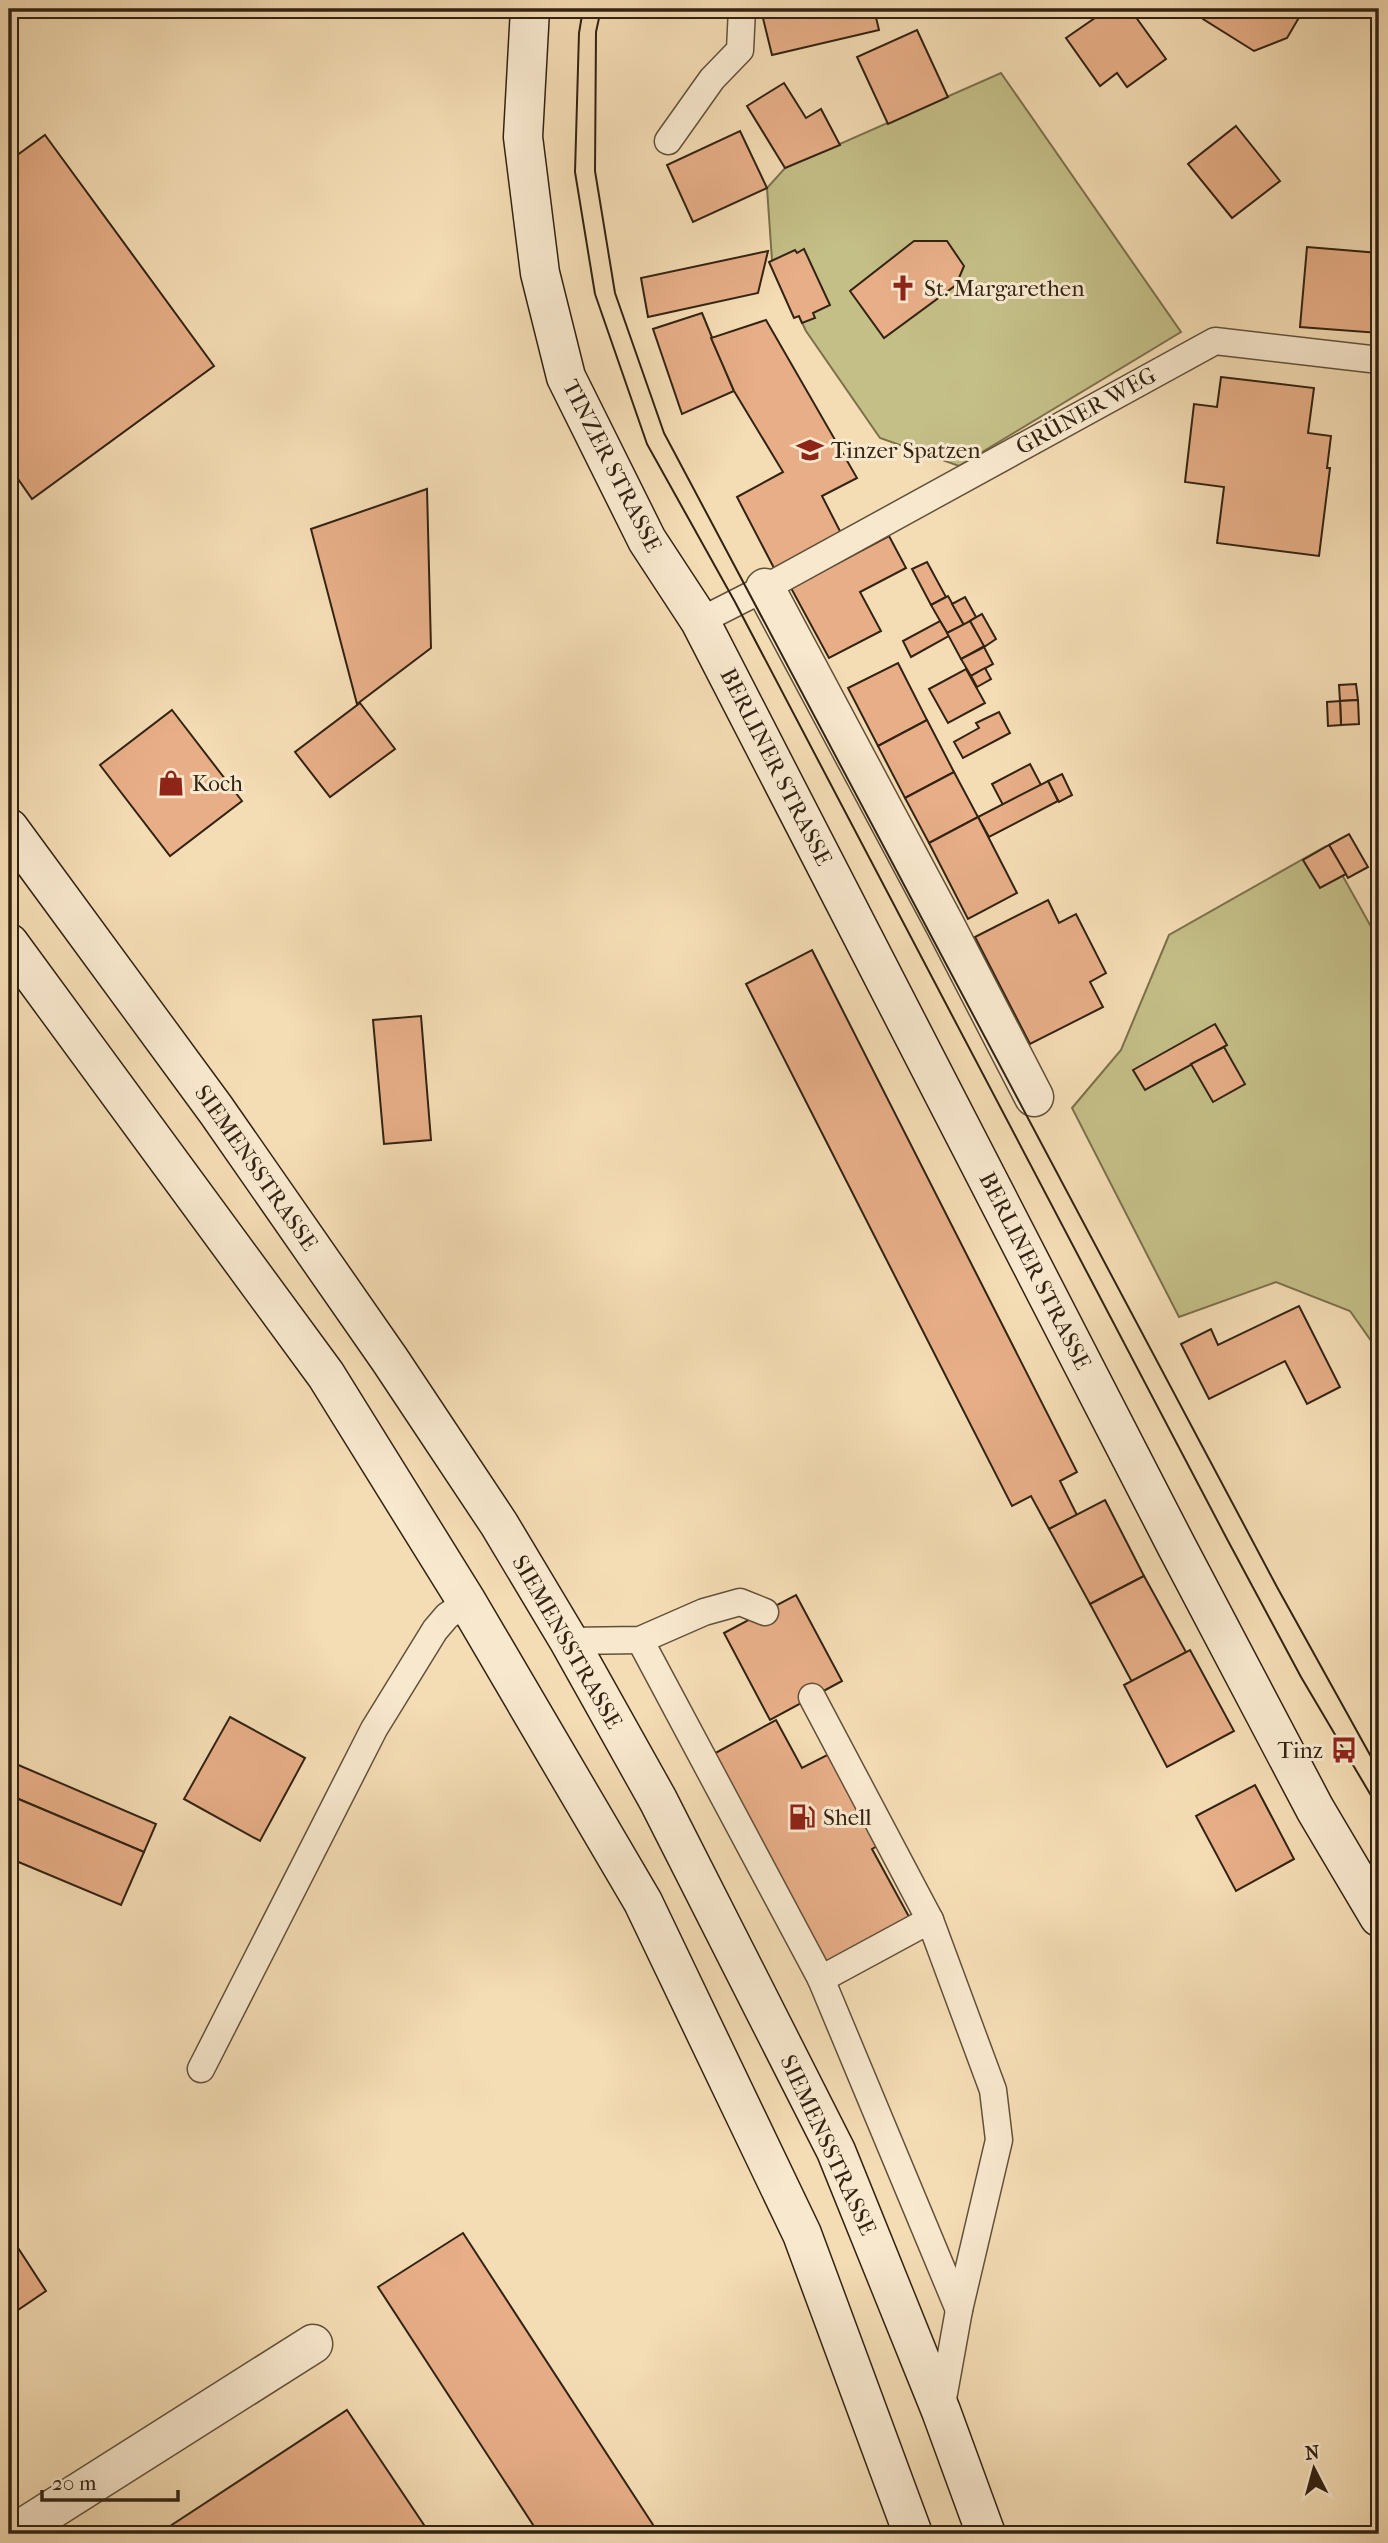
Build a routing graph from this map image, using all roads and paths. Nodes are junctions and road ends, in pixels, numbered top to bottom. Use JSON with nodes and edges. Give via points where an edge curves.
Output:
{"nodes":[{"id":1,"x":530,"y":9,"type":"edge"},
{"id":2,"x":742,"y":9,"type":"edge"},
{"id":3,"x":668,"y":141,"type":"dead end"},
{"id":4,"x":1379,"y":360,"type":"edge"},
{"id":5,"x":765,"y":588,"type":"junction"},
{"id":6,"x":700,"y":621,"type":"junction"},
{"id":7,"x":9,"y":828,"type":"edge"},
{"id":8,"x":9,"y":943,"type":"edge"},
{"id":9,"x":1034,"y":1097,"type":"dead end"},
{"id":10,"x":467,"y":1602,"type":"junction"},
{"id":11,"x":765,"y":1612,"type":"dead end"},
{"id":12,"x":640,"y":1640,"type":"junction"},
{"id":13,"x":569,"y":1641,"type":"junction"},
{"id":14,"x":812,"y":1697,"type":"dead end"},
{"id":15,"x":1379,"y":1917,"type":"edge"},
{"id":16,"x":930,"y":1920,"type":"junction"},
{"id":17,"x":821,"y":1979,"type":"junction"},
{"id":18,"x":201,"y":2068,"type":"dead end"},
{"id":19,"x":959,"y":2310,"type":"junction"},
{"id":20,"x":313,"y":2344,"type":"dead end"},
{"id":21,"x":941,"y":2411,"type":"junction"},
{"id":22,"x":13,"y":2534,"type":"edge"},
{"id":23,"x":913,"y":2534,"type":"edge"},
{"id":24,"x":986,"y":2534,"type":"edge"}],
"edges":[{"from":1,"to":6,"type":"main road","name":"TINZER STRASSE","via":[[523,136],[540,273],[566,377],[647,540]]},
{"from":2,"to":3,"type":"lane","via":[[740,50],[712,79]]},
{"from":4,"to":5,"type":"lane","name":"GRÜNER WEG","via":[[1215,341]]},
{"from":5,"to":6,"type":"lane","name":"GRÜNER WEG"},
{"from":5,"to":9,"type":"main road"},
{"from":6,"to":15,"type":"main road","name":"BERLINER STRASSE","via":[[1171,1536],[1315,1809]]},
{"from":7,"to":13,"type":"main road","name":"SIEMENSSTRASSE","via":[[216,1110],[390,1360],[499,1524]]},
{"from":8,"to":10,"type":"main road","via":[[326,1375]]},
{"from":10,"to":18,"type":"lane","via":[[435,1630],[374,1728]]},
{"from":10,"to":23,"type":"main road","via":[[643,1902],[802,2234]]},
{"from":11,"to":12,"type":"lane","via":[[740,1602]]},
{"from":12,"to":13,"type":"lane"},
{"from":12,"to":17,"type":"lane"},
{"from":13,"to":21,"type":"main road","name":"SIEMENSSTRASSE","via":[[658,1800],[836,2151]]},
{"from":14,"to":16,"type":"lane"},
{"from":16,"to":17,"type":"lane"},
{"from":16,"to":19,"type":"lane","via":[[993,2090],[999,2140]]},
{"from":17,"to":19,"type":"lane"},
{"from":19,"to":21,"type":"lane"},
{"from":20,"to":22,"type":"main road"},
{"from":21,"to":24,"type":"main road","name":"SIEMENSSTRASSE"}]}
